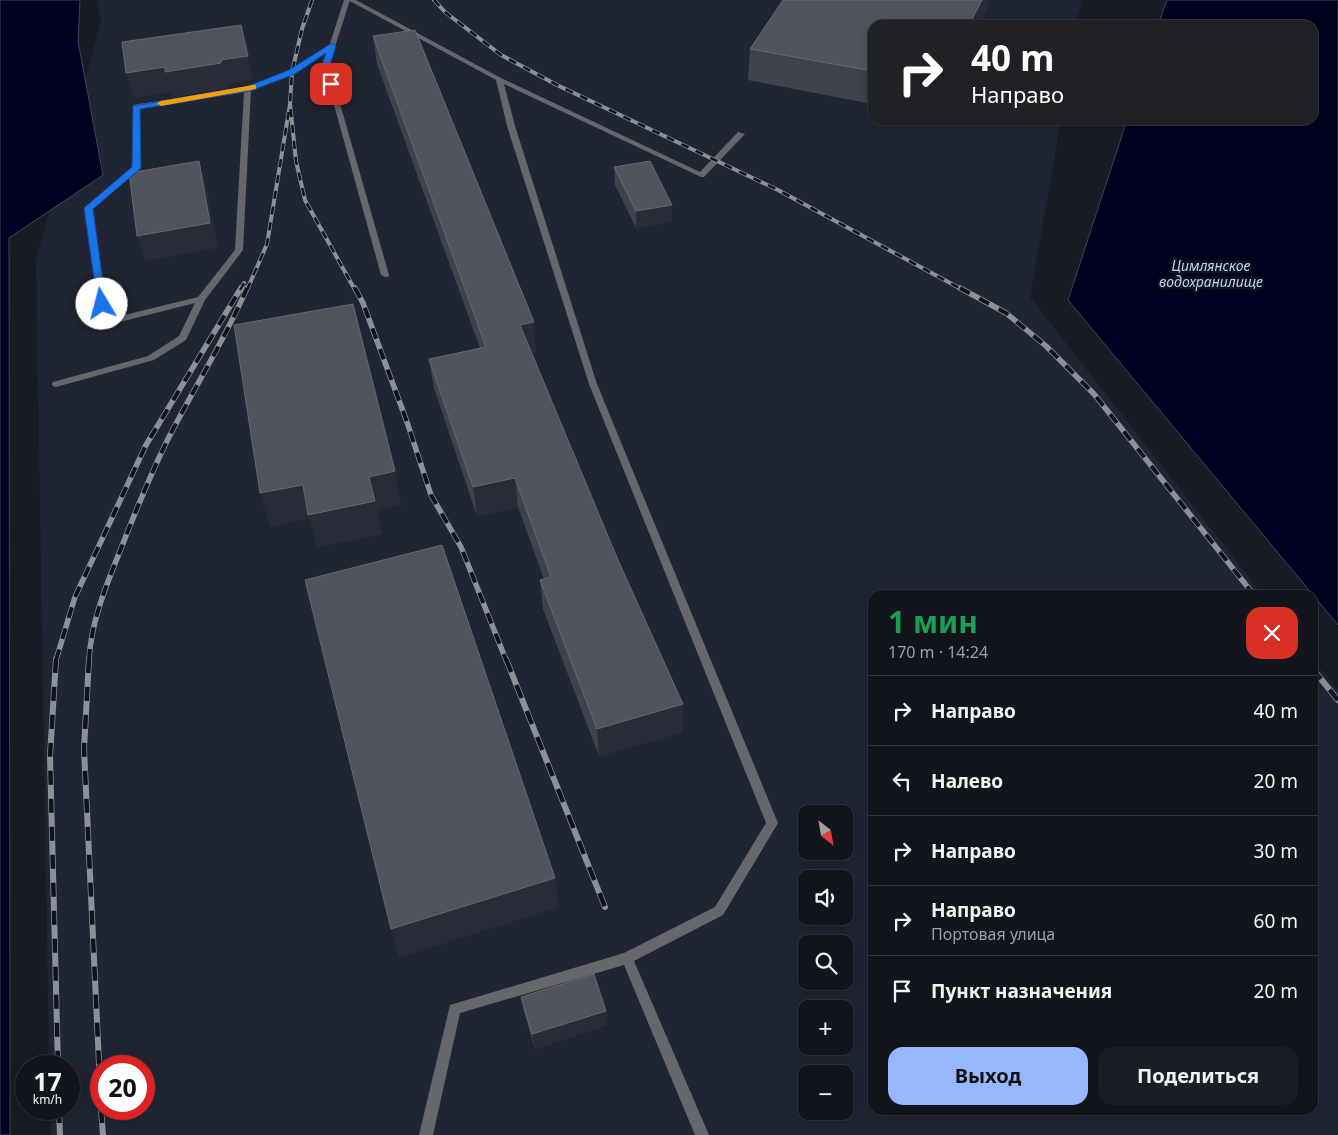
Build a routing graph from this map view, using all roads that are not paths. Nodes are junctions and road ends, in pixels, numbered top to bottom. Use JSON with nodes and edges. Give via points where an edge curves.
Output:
{"nodes":[{"id":1,"x":349,"y":0,"type":"edge"},
{"id":2,"x":332,"y":46,"type":"junction"},
{"id":3,"x":499,"y":79,"type":"junction"},
{"id":4,"x":248,"y":89,"type":"junction"},
{"id":5,"x":741,"y":134,"type":"dead end"},
{"id":6,"x":385,"y":275,"type":"dead end"},
{"id":7,"x":201,"y":299,"type":"junction"},
{"id":8,"x":56,"y":384,"type":"dead end"},
{"id":9,"x":627,"y":958,"type":"junction"},
{"id":10,"x":426,"y":1135,"type":"edge"},
{"id":11,"x":702,"y":1135,"type":"edge"}],
"edges":[{"from":1,"to":2,"type":"street"},
{"from":1,"to":3,"type":"street"},
{"from":2,"to":4,"type":"street","via":[[292,72]]},
{"from":2,"to":6,"type":"street","via":[[326,65]]},
{"from":3,"to":5,"type":"street","via":[[701,176]]},
{"from":3,"to":9,"type":"street","via":[[593,384],[772,823],[719,911]]},
{"from":4,"to":7,"type":"street","via":[[239,250]]},
{"from":4,"to":7,"type":"street","via":[[136,107],[136,168],[88,208],[104,322]]},
{"from":7,"to":8,"type":"street","via":[[183,338],[151,358]]},
{"from":9,"to":10,"type":"street","via":[[455,1008]]},
{"from":9,"to":11,"type":"street"}]}
